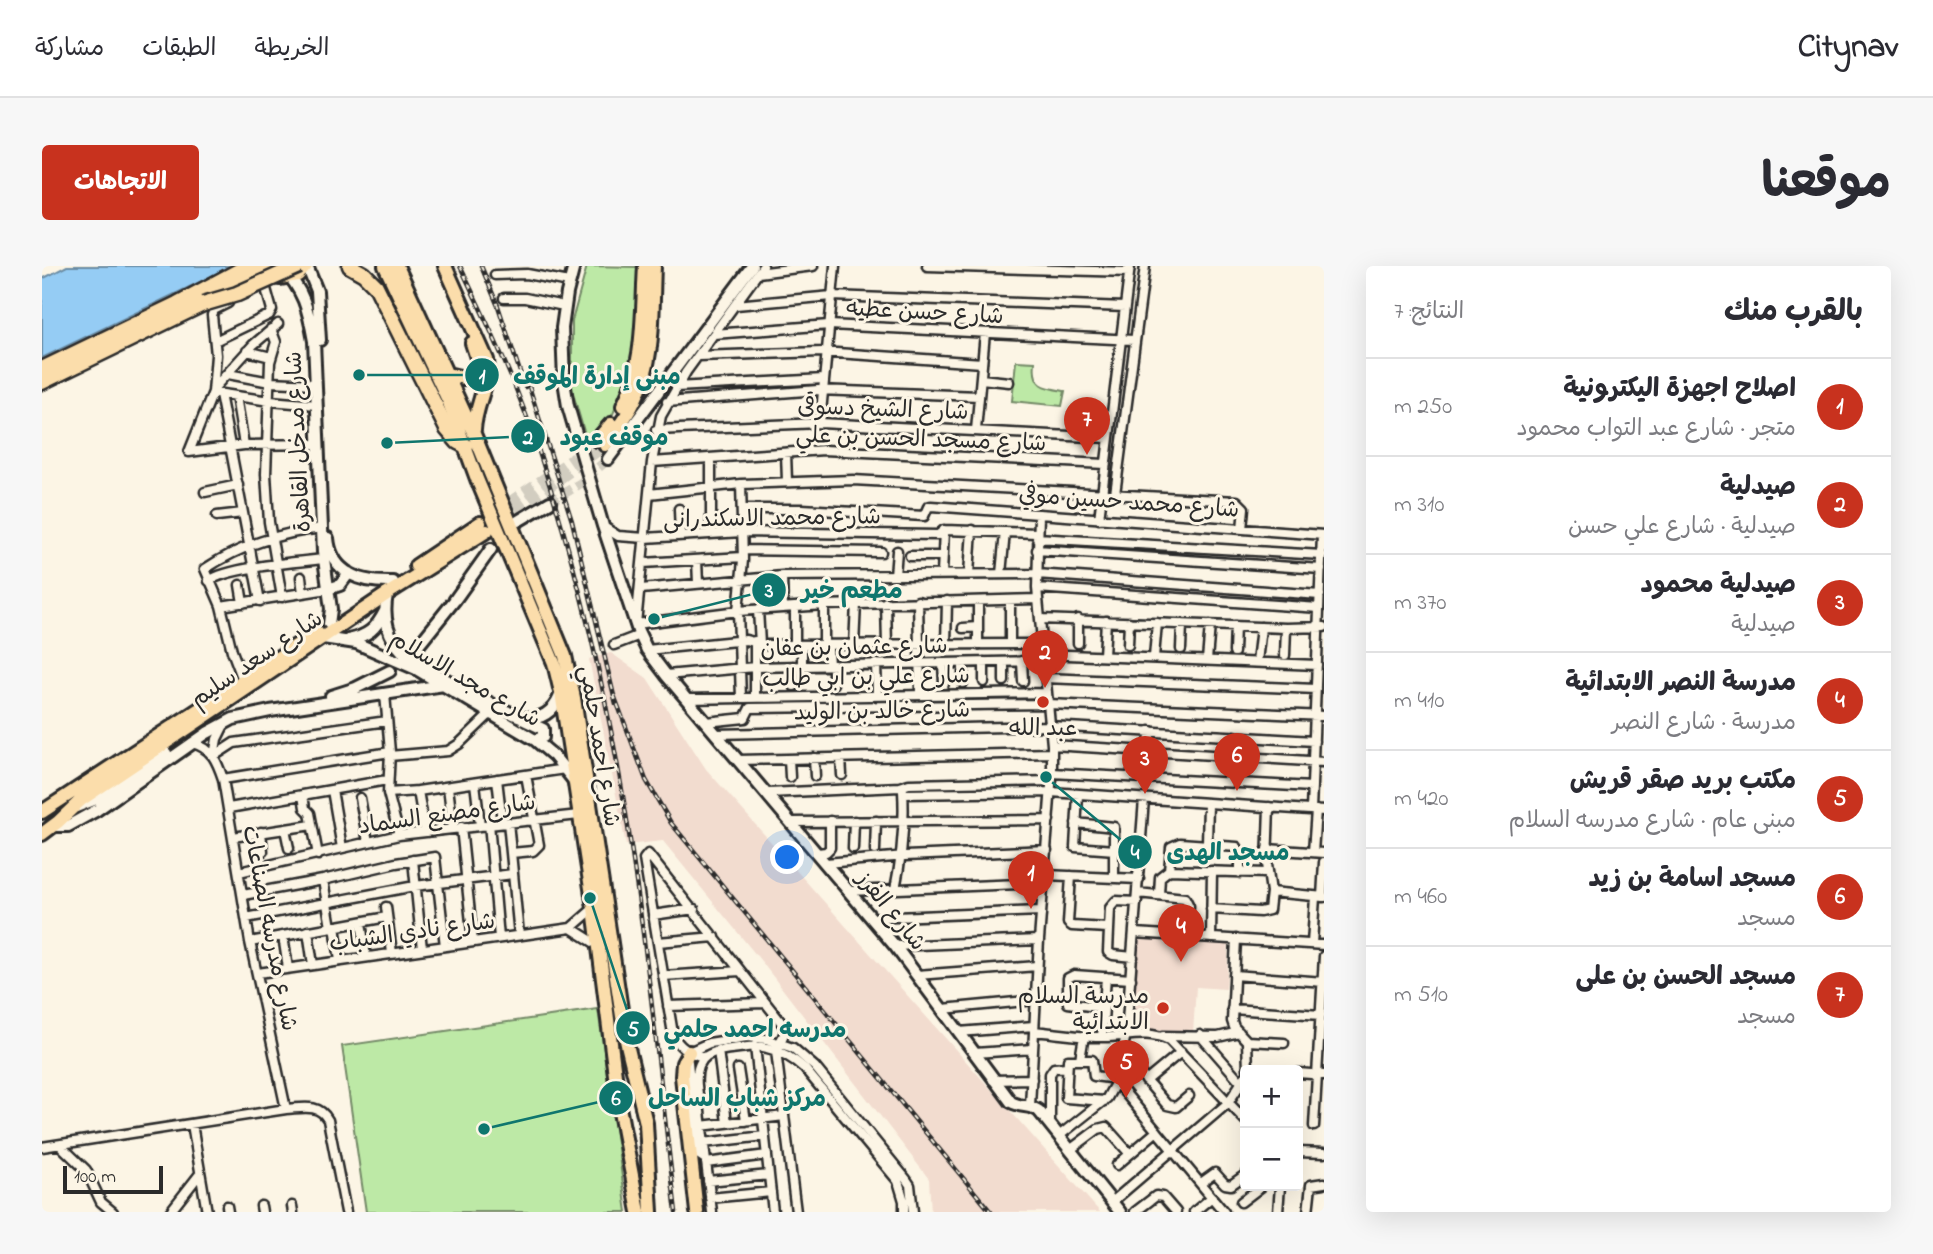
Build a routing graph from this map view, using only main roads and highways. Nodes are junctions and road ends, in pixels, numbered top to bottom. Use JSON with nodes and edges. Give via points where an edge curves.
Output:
{"nodes":[{"id":1,"x":248,"y":266,"type":"edge"},
{"id":2,"x":264,"y":266,"type":"edge"},
{"id":3,"x":307,"y":266,"type":"edge"},
{"id":4,"x":350,"y":266,"type":"edge"},
{"id":5,"x":385,"y":266,"type":"edge"},
{"id":6,"x":397,"y":266,"type":"edge"},
{"id":7,"x":436,"y":266,"type":"edge"},
{"id":8,"x":445,"y":266,"type":"edge"},
{"id":9,"x":645,"y":266,"type":"edge"},
{"id":10,"x":654,"y":266,"type":"edge"},
{"id":11,"x":295,"y":271,"type":"edge"},
{"id":12,"x":204,"y":304,"type":"junction"},
{"id":13,"x":414,"y":315,"type":"junction"},
{"id":14,"x":42,"y":369,"type":"edge"},
{"id":15,"x":447,"y":374,"type":"junction"},
{"id":16,"x":42,"y":380,"type":"edge"},
{"id":17,"x":42,"y":390,"type":"edge"},
{"id":18,"x":470,"y":440,"type":"junction"},
{"id":19,"x":484,"y":527,"type":"tunnel mouth"},
{"id":20,"x":390,"y":588,"type":"junction"},
{"id":21,"x":61,"y":798,"type":"junction"},
{"id":22,"x":73,"y":807,"type":"junction"},
{"id":23,"x":42,"y":812,"type":"edge"},
{"id":24,"x":48,"y":830,"type":"edge"},
{"id":25,"x":689,"y":1052,"type":"road end"},
{"id":26,"x":639,"y":1095,"type":"junction"},
{"id":27,"x":620,"y":1107,"type":"junction"},
{"id":28,"x":648,"y":1144,"type":"junction"},
{"id":29,"x":628,"y":1150,"type":"junction"},
{"id":30,"x":639,"y":1212,"type":"edge"},
{"id":31,"x":651,"y":1212,"type":"edge"},
{"id":32,"x":697,"y":1212,"type":"edge"}],
"edges":[{"from":1,"to":14,"type":"highway"},
{"from":2,"to":12,"type":"highway","bridge":true},
{"from":2,"to":16,"type":"main road"},
{"from":3,"to":11,"type":"main road","via":[[298,275]]},
{"from":4,"to":18,"type":"highway","via":[[380,294],[454,438]]},
{"from":5,"to":13,"type":"main road"},
{"from":6,"to":13,"type":"main road"},
{"from":7,"to":15,"type":"main road","via":[[478,365],[470,377]]},
{"from":8,"to":18,"type":"main road","via":[[488,360]]},
{"from":9,"to":10,"type":"main road","via":[[636,374],[601,443],[629,413],[645,375]]},
{"from":11,"to":12,"type":"highway","bridge":true},
{"from":11,"to":17,"type":"main road","via":[[255,285]]},
{"from":12,"to":16,"type":"highway"},
{"from":13,"to":15,"type":"main road","name":"شارع احمد حلمي"},
{"from":13,"to":18,"type":"main road","name":"شارع احمد حلمي"},
{"from":15,"to":18,"type":"main road","name":"شارع احمد حلمي"},
{"from":18,"to":26,"type":"main road","name":"شارع احمد حلمي","via":[[565,656],[625,1036]]},
{"from":18,"to":27,"type":"main road","name":"شارع احمد حلمي","via":[[477,479],[554,663],[561,692]]},
{"from":19,"to":20,"type":"main road","name":"شارع سعد سليم"},
{"from":20,"to":21,"type":"main road","name":"شارع سعد سليم"},
{"from":20,"to":22,"type":"main road","name":"شارع سعد سليم"},
{"from":21,"to":22,"type":"main road"},
{"from":21,"to":23,"type":"main road","name":"شارع سعد سليم"},
{"from":22,"to":24,"type":"main road","name":"شارع سعد سليم"},
{"from":25,"to":32,"type":"main road","via":[[682,1076]]},
{"from":26,"to":27,"type":"main road","via":[[631,1108]]},
{"from":26,"to":28,"type":"main road","name":"شارع احمد حلمي"},
{"from":27,"to":29,"type":"main road","name":"شارع احمد حلمي"},
{"from":28,"to":29,"type":"main road","via":[[636,1139]]},
{"from":28,"to":31,"type":"main road","name":"شارع احمد حلمي"},
{"from":29,"to":30,"type":"main road","name":"شارع احمد حلمي"}]}
